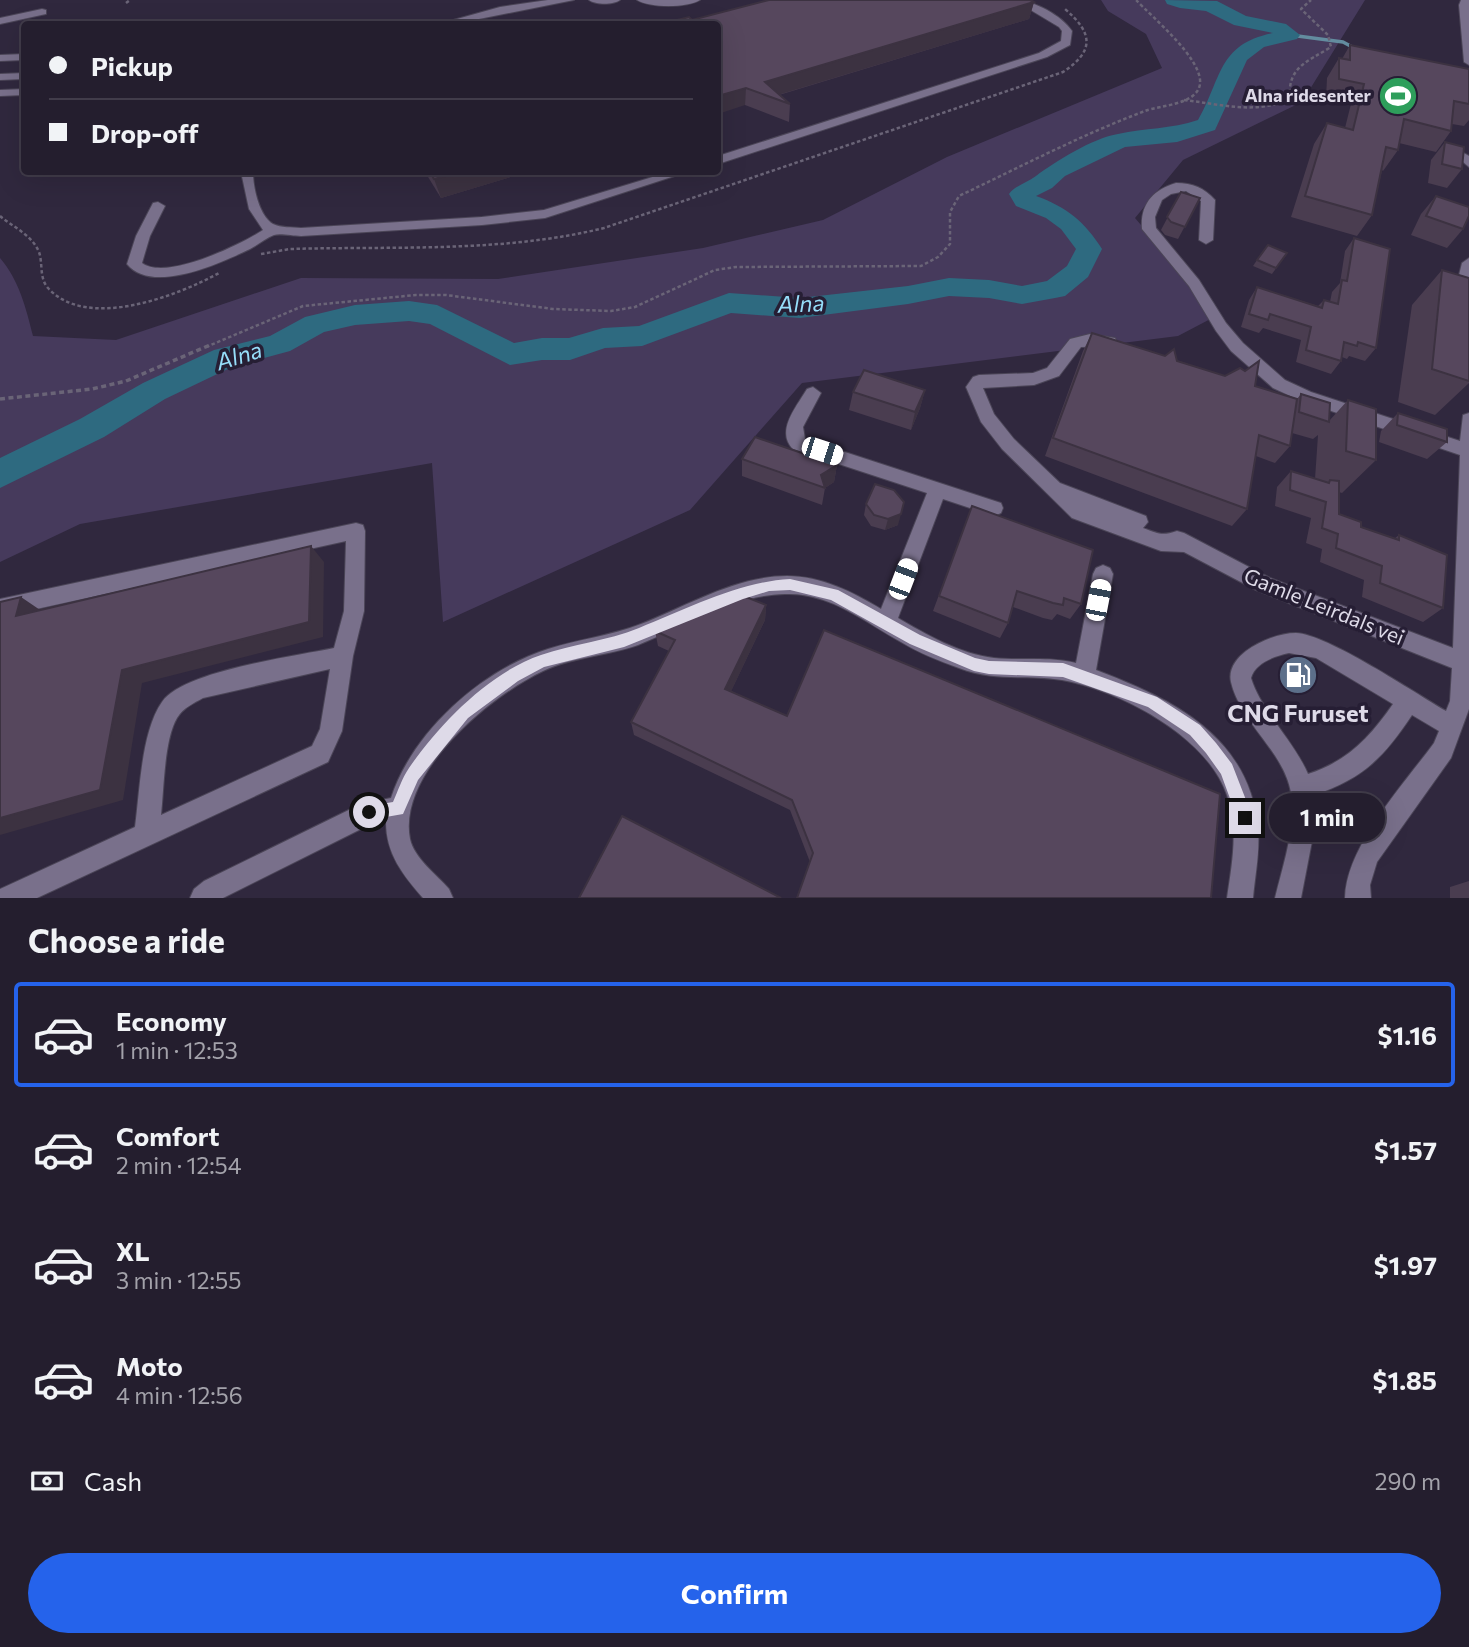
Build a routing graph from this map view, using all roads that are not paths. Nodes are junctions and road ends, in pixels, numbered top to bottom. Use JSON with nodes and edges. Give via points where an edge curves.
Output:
{"nodes":[{"id":1,"x":569,"y":0,"type":"edge"},
{"id":2,"x":594,"y":0,"type":"edge"},
{"id":3,"x":615,"y":0,"type":"edge"},
{"id":4,"x":642,"y":0,"type":"edge"},
{"id":5,"x":695,"y":0,"type":"edge"},
{"id":6,"x":1019,"y":0,"type":"edge"},
{"id":7,"x":1466,"y":0,"type":"edge"},
{"id":8,"x":42,"y":12,"type":"dead end"},
{"id":9,"x":0,"y":21,"type":"edge"},
{"id":10,"x":456,"y":21,"type":"edge"},
{"id":11,"x":21,"y":57,"type":"edge"},
{"id":12,"x":0,"y":58,"type":"edge"},
{"id":13,"x":1469,"y":62,"type":"edge"},
{"id":14,"x":21,"y":76,"type":"edge"},
{"id":15,"x":0,"y":77,"type":"edge"},
{"id":16,"x":21,"y":92,"type":"edge"},
{"id":17,"x":0,"y":93,"type":"edge"},
{"id":18,"x":721,"y":159,"type":"edge"},
{"id":19,"x":247,"y":175,"type":"edge"},
{"id":20,"x":671,"y":175,"type":"edge"},
{"id":21,"x":158,"y":206,"type":"dead end"},
{"id":22,"x":272,"y":230,"type":"junction"},
{"id":23,"x":1206,"y":240,"type":"dead end"},
{"id":24,"x":1469,"y":263,"type":"edge"},
{"id":25,"x":1469,"y":297,"type":"edge"},
{"id":26,"x":1126,"y":347,"type":"edge"},
{"id":27,"x":813,"y":393,"type":"dead end"},
{"id":28,"x":1469,"y":420,"type":"edge"},
{"id":29,"x":1467,"y":450,"type":"junction"},
{"id":30,"x":937,"y":490,"type":"junction"},
{"id":31,"x":993,"y":508,"type":"dead end"},
{"id":32,"x":1103,"y":575,"type":"dead end"},
{"id":33,"x":0,"y":608,"type":"edge"},
{"id":34,"x":886,"y":623,"type":"junction"},
{"id":35,"x":342,"y":656,"type":"junction"},
{"id":36,"x":1465,"y":663,"type":"junction"},
{"id":37,"x":1084,"y":676,"type":"junction"},
{"id":38,"x":1408,"y":701,"type":"junction"},
{"id":39,"x":1453,"y":727,"type":"junction"},
{"id":40,"x":1303,"y":787,"type":"junction"},
{"id":41,"x":397,"y":809,"type":"junction"},
{"id":42,"x":146,"y":835,"type":"junction"},
{"id":43,"x":9,"y":898,"type":"edge"},
{"id":44,"x":203,"y":898,"type":"edge"},
{"id":45,"x":440,"y":898,"type":"edge"},
{"id":46,"x":1240,"y":898,"type":"edge"},
{"id":47,"x":1288,"y":898,"type":"edge"},
{"id":48,"x":1358,"y":898,"type":"edge"}],
"edges":[{"from":1,"to":10,"type":"street"},
{"from":2,"to":3,"type":"street"},
{"from":4,"to":5,"type":"street"},
{"from":6,"to":18,"type":"street","via":[[1063,25],[1066,43],[1043,55]]},
{"from":7,"to":13,"type":"street"},
{"from":8,"to":9,"type":"street"},
{"from":11,"to":12,"type":"street"},
{"from":14,"to":15,"type":"street"},
{"from":16,"to":17,"type":"street"},
{"from":19,"to":22,"type":"street","via":[[259,220]]},
{"from":20,"to":22,"type":"street","via":[[545,214],[301,232]]},
{"from":21,"to":22,"type":"street","via":[[134,264],[144,272],[172,272],[197,265],[253,243]]},
{"from":23,"to":29,"type":"street","via":[[1208,200],[1202,193],[1183,185],[1170,187],[1152,205],[1146,219],[1149,229],[1194,283],[1237,347],[1279,384]]},
{"from":24,"to":25,"type":"street","via":[[1465,278]]},
{"from":26,"to":36,"type":"street","name":"Gamle Leirdals vei","via":[[1081,341],[1053,372],[1034,379],[979,381],[974,387],[1001,435],[1079,513],[1161,543],[1186,544],[1263,584]]},
{"from":27,"to":30,"type":"street","via":[[794,427],[799,444]]},
{"from":28,"to":29,"type":"street"},
{"from":29,"to":36,"type":"street"},
{"from":30,"to":31,"type":"street"},
{"from":30,"to":34,"type":"street"},
{"from":32,"to":37,"type":"street"},
{"from":33,"to":35,"type":"street","via":[[356,531],[354,611]]},
{"from":34,"to":37,"type":"street","via":[[974,664],[1045,668]]},
{"from":34,"to":41,"type":"street","via":[[833,594],[810,587],[769,586],[624,640],[541,661],[463,713],[413,775]]},
{"from":35,"to":42,"type":"street","via":[[331,732],[320,754]]},
{"from":35,"to":42,"type":"street","via":[[199,688],[177,701],[160,733]]},
{"from":36,"to":39,"type":"street"},
{"from":37,"to":46,"type":"street","via":[[1170,712],[1195,730],[1226,770],[1245,818]]},
{"from":38,"to":39,"type":"street"},
{"from":38,"to":40,"type":"street","via":[[1377,747],[1357,765]]},
{"from":38,"to":40,"type":"street","via":[[1308,645],[1287,643],[1252,658],[1240,677],[1243,687]]},
{"from":39,"to":48,"type":"street","via":[[1443,750],[1367,856]]},
{"from":40,"to":47,"type":"street","via":[[1305,813]]},
{"from":41,"to":44,"type":"street","via":[[369,812]]},
{"from":41,"to":45,"type":"street","via":[[399,844]]},
{"from":42,"to":43,"type":"street"}]}
